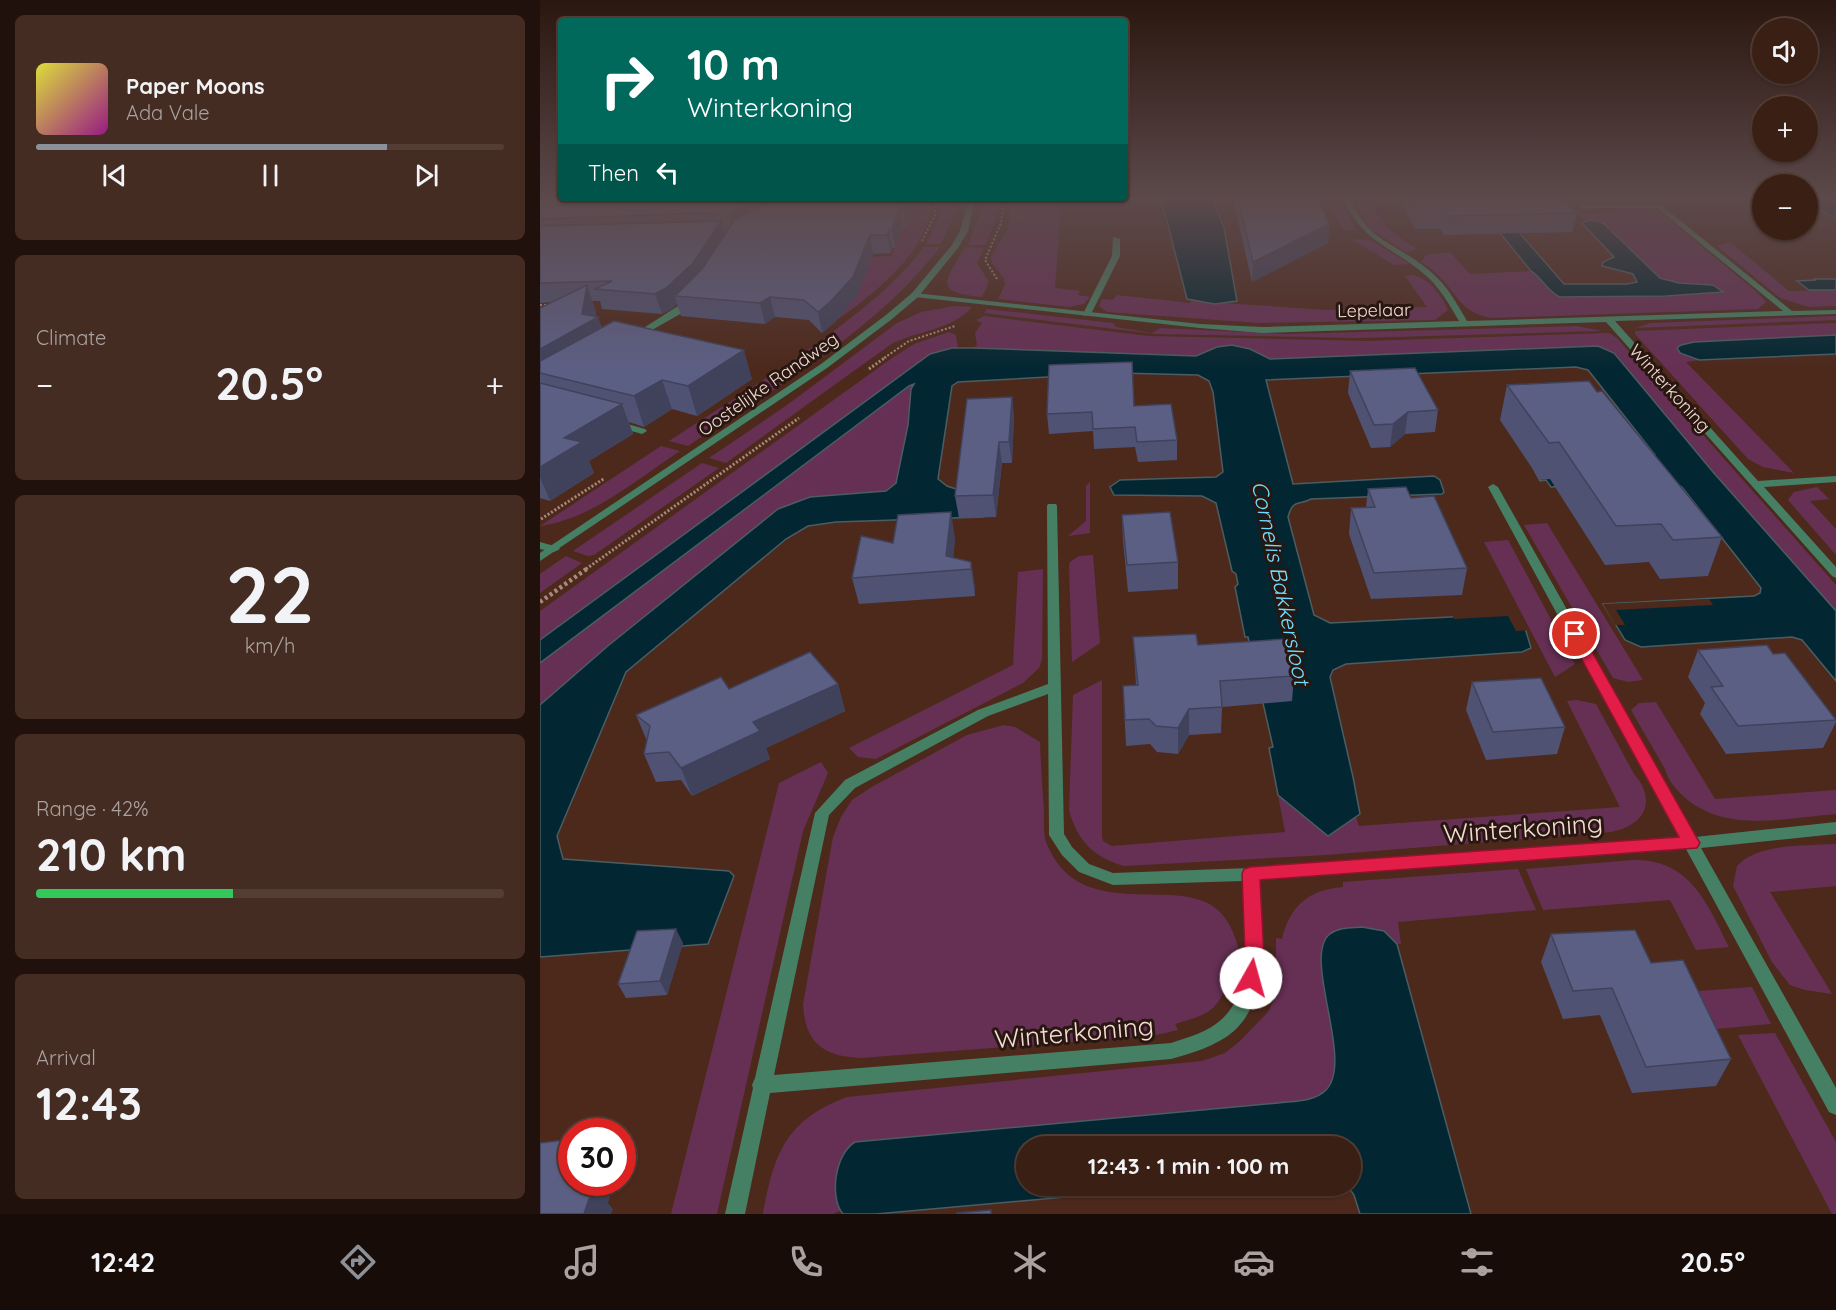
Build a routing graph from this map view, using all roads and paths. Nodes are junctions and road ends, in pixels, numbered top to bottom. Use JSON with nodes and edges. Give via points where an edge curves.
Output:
{"nodes":[{"id":1,"x":948,"y":255,"type":"edge"},
{"id":2,"x":1116,"y":255,"type":"edge"},
{"id":3,"x":1401,"y":255,"type":"edge"},
{"id":4,"x":1721,"y":255,"type":"edge"},
{"id":5,"x":701,"y":290,"type":"edge"},
{"id":6,"x":915,"y":295,"type":"junction"},
{"id":7,"x":548,"y":300,"type":"edge"},
{"id":8,"x":557,"y":302,"type":"edge"},
{"id":9,"x":540,"y":305,"type":"edge"},
{"id":10,"x":551,"y":305,"type":"junction"},
{"id":11,"x":540,"y":310,"type":"edge"},
{"id":12,"x":1836,"y":312,"type":"edge"},
{"id":13,"x":1790,"y":313,"type":"junction"},
{"id":14,"x":1087,"y":314,"type":"junction"},
{"id":15,"x":1607,"y":318,"type":"junction"},
{"id":16,"x":1465,"y":325,"type":"junction"},
{"id":17,"x":628,"y":340,"type":"edge"},
{"id":18,"x":608,"y":422,"type":"edge"},
{"id":19,"x":642,"y":431,"type":"dead end"},
{"id":20,"x":610,"y":474,"type":"dead end"},
{"id":21,"x":1836,"y":479,"type":"edge"},
{"id":22,"x":1756,"y":484,"type":"junction"},
{"id":23,"x":1493,"y":487,"type":"dead end"},
{"id":24,"x":1052,"y":506,"type":"dead end"},
{"id":25,"x":540,"y":519,"type":"edge"},
{"id":26,"x":540,"y":545,"type":"edge"},
{"id":27,"x":554,"y":549,"type":"junction"},
{"id":28,"x":540,"y":558,"type":"edge"},
{"id":29,"x":1836,"y":574,"type":"edge"},
{"id":30,"x":1056,"y":686,"type":"junction"},
{"id":31,"x":1836,"y":828,"type":"edge"},
{"id":32,"x":1691,"y":843,"type":"junction"},
{"id":33,"x":1250,"y":874,"type":"junction"},
{"id":34,"x":761,"y":1085,"type":"junction"},
{"id":35,"x":1836,"y":1106,"type":"edge"},
{"id":36,"x":735,"y":1214,"type":"edge"}],
"edges":[{"from":1,"to":6,"type":"street","name":"Oostelijke Randweg"},
{"from":2,"to":14,"type":"street"},
{"from":3,"to":16,"type":"street","via":[[1441,284]]},
{"from":4,"to":13,"type":"street"},
{"from":5,"to":17,"type":"street","via":[[677,312]]},
{"from":6,"to":14,"type":"street","name":"Lepelaar"},
{"from":6,"to":27,"type":"street","name":"Oostelijke Randweg","via":[[824,366]]},
{"from":7,"to":10,"type":"path"},
{"from":8,"to":10,"type":"path"},
{"from":9,"to":10,"type":"path"},
{"from":10,"to":11,"type":"path"},
{"from":12,"to":13,"type":"street","name":"Lepelaar"},
{"from":13,"to":15,"type":"street","name":"Lepelaar"},
{"from":14,"to":16,"type":"street","name":"Lepelaar","via":[[1262,330]]},
{"from":15,"to":16,"type":"street","name":"Lepelaar"},
{"from":15,"to":22,"type":"street","name":"Winterkoning"},
{"from":18,"to":19,"type":"street"},
{"from":20,"to":25,"type":"path"},
{"from":21,"to":22,"type":"street"},
{"from":22,"to":29,"type":"street","name":"Winterkoning"},
{"from":23,"to":32,"type":"street"},
{"from":24,"to":30,"type":"street","name":"Winterkoning"},
{"from":26,"to":27,"type":"street"},
{"from":27,"to":28,"type":"street","name":"Oostelijke Randweg"},
{"from":30,"to":33,"type":"street","name":"Winterkoning","via":[[1057,835],[1066,851],[1084,868],[1113,879]]},
{"from":30,"to":34,"type":"street","via":[[983,713],[850,784],[822,813]]},
{"from":31,"to":32,"type":"street","name":"Winterkoning"},
{"from":32,"to":33,"type":"street","name":"Winterkoning"},
{"from":32,"to":35,"type":"street"},
{"from":33,"to":34,"type":"street","name":"Winterkoning","via":[[1255,956],[1246,999],[1230,1024],[1201,1041],[1171,1051]]},
{"from":34,"to":36,"type":"street"}]}
